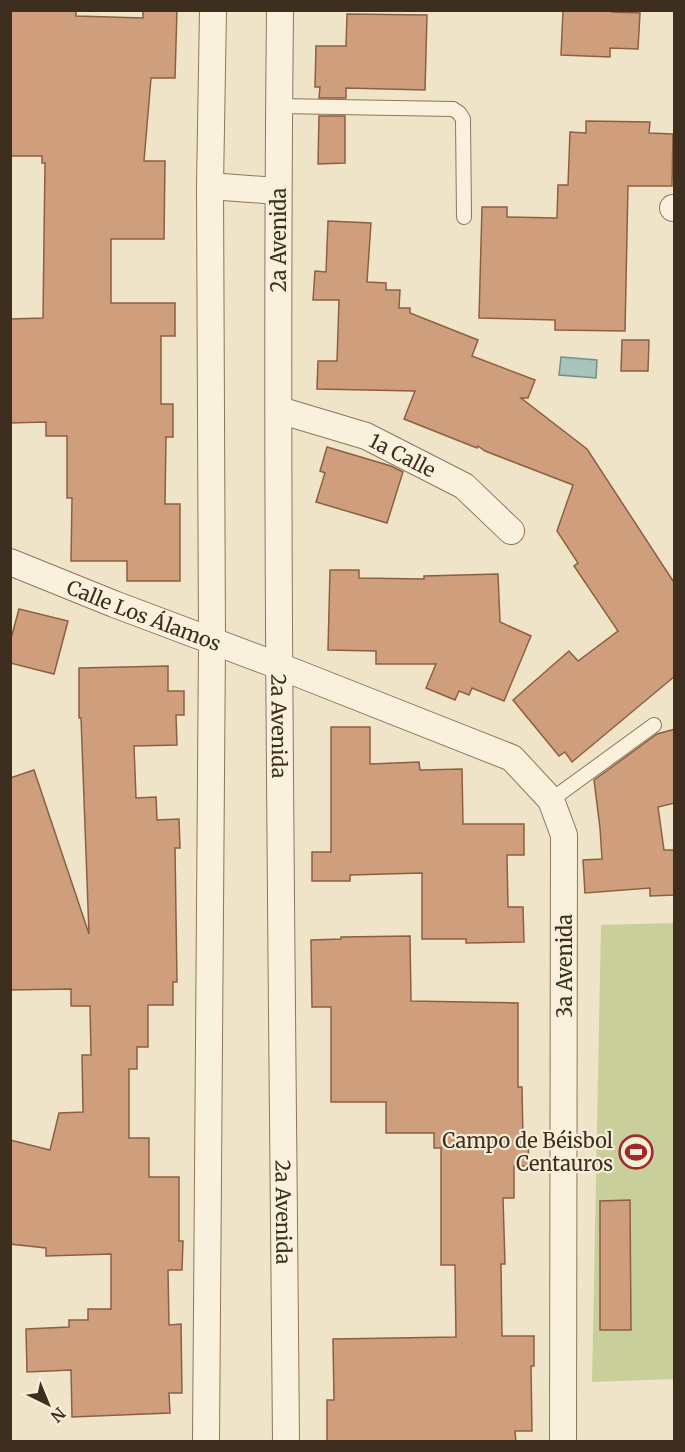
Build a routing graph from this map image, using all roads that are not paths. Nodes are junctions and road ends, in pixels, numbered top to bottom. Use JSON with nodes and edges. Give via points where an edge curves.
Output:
{"nodes":[{"id":1,"x":213,"y":10,"type":"edge"},
{"id":2,"x":280,"y":10,"type":"edge"},
{"id":3,"x":279,"y":106,"type":"junction"},
{"id":4,"x":210,"y":186,"type":"junction"},
{"id":5,"x":277,"y":191,"type":"junction"},
{"id":6,"x":464,"y":217,"type":"dead end"},
{"id":7,"x":279,"y":410,"type":"junction"},
{"id":8,"x":511,"y":531,"type":"dead end"},
{"id":9,"x":10,"y":562,"type":"edge"},
{"id":10,"x":212,"y":642,"type":"junction"},
{"id":11,"x":279,"y":666,"type":"junction"},
{"id":12,"x":654,"y":725,"type":"dead end"},
{"id":13,"x":550,"y":800,"type":"junction"},
{"id":14,"x":206,"y":1442,"type":"edge"},
{"id":15,"x":286,"y":1442,"type":"edge"},
{"id":16,"x":563,"y":1442,"type":"edge"}],
"edges":[{"from":1,"to":4,"type":"street"},
{"from":2,"to":3,"type":"street","name":"2a Avenida"},
{"from":3,"to":5,"type":"street","name":"2a Avenida"},
{"from":3,"to":6,"type":"lane","via":[[453,109],[463,119]]},
{"from":4,"to":5,"type":"street"},
{"from":4,"to":10,"type":"street"},
{"from":5,"to":7,"type":"street","name":"2a Avenida"},
{"from":7,"to":8,"type":"street","name":"1a Calle","via":[[366,436],[464,486]]},
{"from":7,"to":11,"type":"street","name":"2a Avenida"},
{"from":9,"to":10,"type":"street","name":"Calle Los Álamos"},
{"from":10,"to":11,"type":"street","name":"Calle Los Álamos"},
{"from":10,"to":14,"type":"street"},
{"from":11,"to":13,"type":"street","name":"3a Avenida","via":[[512,758]]},
{"from":11,"to":15,"type":"street","name":"2a Avenida"},
{"from":12,"to":13,"type":"lane"},
{"from":13,"to":16,"type":"street","name":"3a Avenida","via":[[564,836]]}]}
